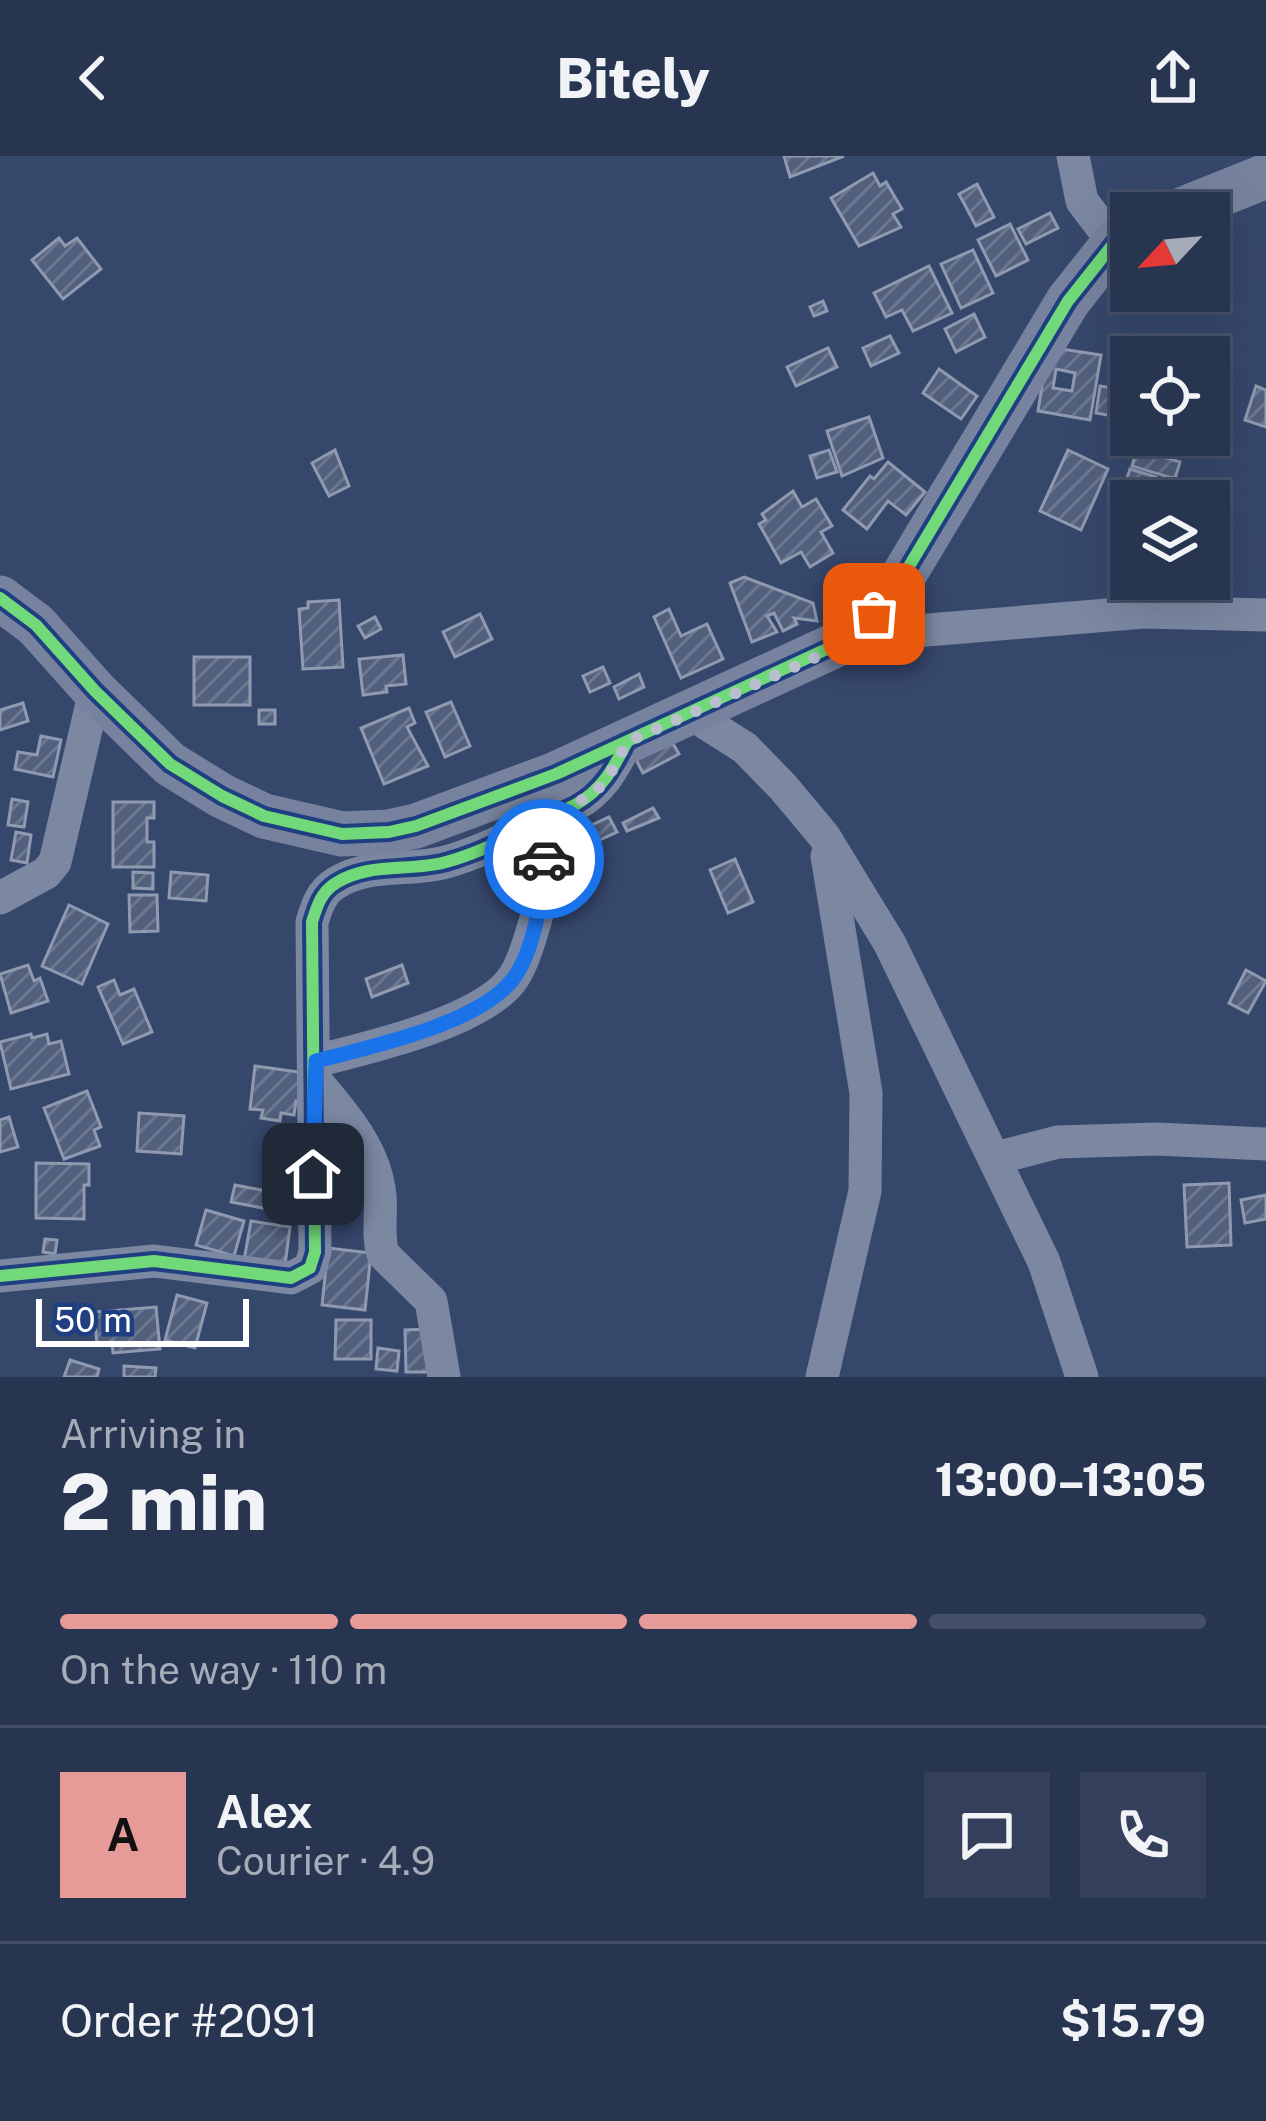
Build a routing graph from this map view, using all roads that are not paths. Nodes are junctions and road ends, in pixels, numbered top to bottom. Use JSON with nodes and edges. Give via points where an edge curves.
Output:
{"nodes":[{"id":1,"x":1072,"y":156,"type":"edge"},
{"id":2,"x":1266,"y":176,"type":"edge"},
{"id":3,"x":1226,"y":192,"type":"edge"},
{"id":4,"x":1110,"y":227,"type":"edge"},
{"id":5,"x":1110,"y":252,"type":"edge"},
{"id":6,"x":0,"y":598,"type":"edge"},
{"id":7,"x":1266,"y":615,"type":"edge"},
{"id":8,"x":855,"y":635,"type":"junction"},
{"id":9,"x":95,"y":692,"type":"junction"},
{"id":10,"x":690,"y":713,"type":"junction"},
{"id":11,"x":627,"y":742,"type":"junction"},
{"id":12,"x":538,"y":822,"type":"junction"},
{"id":13,"x":824,"y":836,"type":"junction"},
{"id":14,"x":0,"y":898,"type":"edge"},
{"id":15,"x":316,"y":1070,"type":"junction"},
{"id":16,"x":1266,"y":1144,"type":"edge"},
{"id":17,"x":996,"y":1158,"type":"junction"},
{"id":18,"x":0,"y":1276,"type":"edge"},
{"id":19,"x":444,"y":1377,"type":"edge"},
{"id":20,"x":823,"y":1377,"type":"edge"},
{"id":21,"x":1082,"y":1377,"type":"edge"}],
"edges":[{"from":1,"to":4,"type":"street","via":[[1082,201]]},
{"from":2,"to":3,"type":"street"},
{"from":5,"to":8,"type":"street","via":[[1068,301],[893,593]]},
{"from":6,"to":9,"type":"street"},
{"from":7,"to":8,"type":"street","via":[[1144,612]]},
{"from":8,"to":10,"type":"street"},
{"from":9,"to":11,"type":"street","via":[[170,764],[221,796],[264,816],[342,834],[416,826]]},
{"from":9,"to":14,"type":"street","via":[[55,862]]},
{"from":10,"to":11,"type":"street"},
{"from":10,"to":13,"type":"street","via":[[745,748]]},
{"from":11,"to":12,"type":"street","via":[[592,795]]},
{"from":12,"to":15,"type":"street","via":[[543,895],[508,985],[442,1023]]},
{"from":12,"to":15,"type":"street","via":[[443,863],[372,870],[331,886],[312,922]]},
{"from":13,"to":17,"type":"street","via":[[890,944]]},
{"from":13,"to":20,"type":"street","via":[[866,1093],[865,1191]]},
{"from":15,"to":18,"type":"street","via":[[315,1252],[303,1273],[273,1277],[154,1261]]},
{"from":15,"to":19,"type":"street","via":[[366,1150],[380,1195],[382,1254],[431,1301]]},
{"from":16,"to":17,"type":"street","via":[[1058,1142]]},
{"from":17,"to":21,"type":"street","via":[[1044,1262]]}]}
